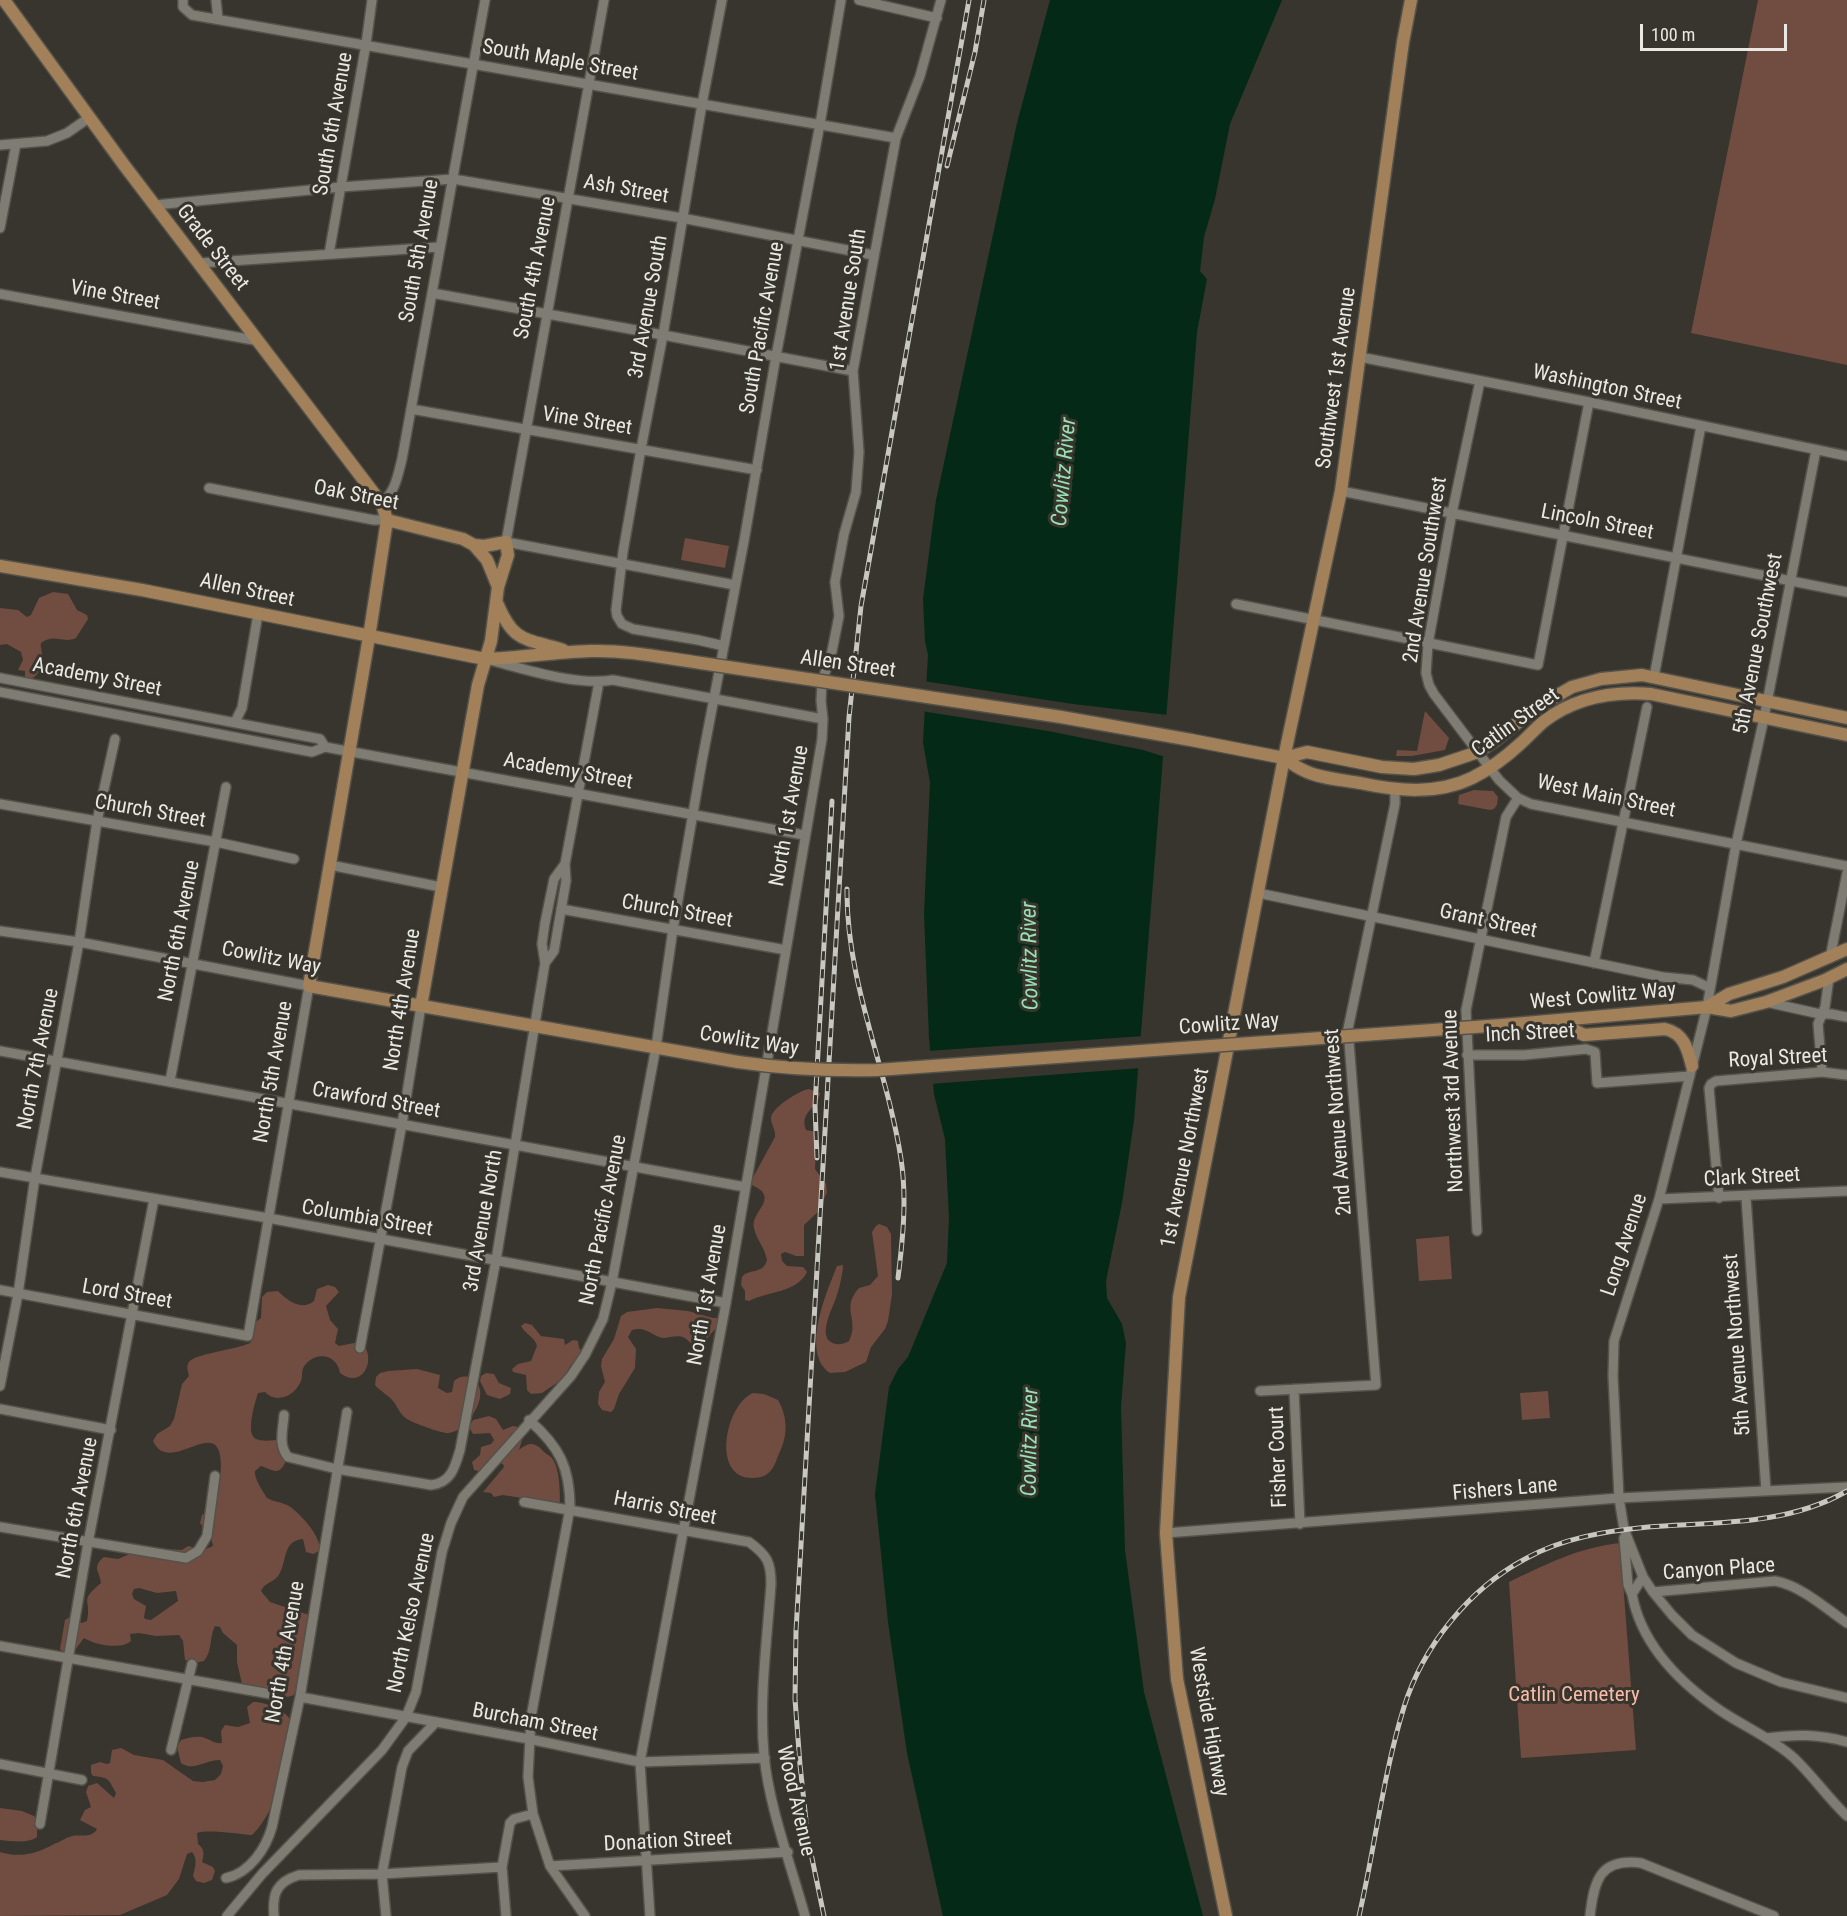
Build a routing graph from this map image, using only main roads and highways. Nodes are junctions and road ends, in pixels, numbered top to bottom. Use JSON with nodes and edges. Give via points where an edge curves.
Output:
{"nodes":[{"id":1,"x":4,"y":0,"type":"edge"},
{"id":2,"x":1411,"y":0,"type":"edge"},
{"id":3,"x":387,"y":520,"type":"junction"},
{"id":4,"x":474,"y":544,"type":"junction"},
{"id":5,"x":0,"y":566,"type":"edge"},
{"id":6,"x":498,"y":587,"type":"junction"},
{"id":7,"x":496,"y":601,"type":"junction"},
{"id":8,"x":369,"y":637,"type":"junction"},
{"id":9,"x":570,"y":652,"type":"junction"},
{"id":10,"x":485,"y":659,"type":"junction"},
{"id":11,"x":1847,"y":718,"type":"edge"},
{"id":12,"x":1847,"y":735,"type":"edge"},
{"id":13,"x":1284,"y":758,"type":"junction"},
{"id":14,"x":1847,"y":949,"type":"edge"},
{"id":15,"x":1847,"y":969,"type":"edge"},
{"id":16,"x":309,"y":986,"type":"joint"},
{"id":17,"x":421,"y":1005,"type":"junction"},
{"id":18,"x":1707,"y":1007,"type":"junction"},
{"id":19,"x":1556,"y":1021,"type":"junction"},
{"id":20,"x":1502,"y":1025,"type":"joint"},
{"id":21,"x":1691,"y":1071,"type":"road end"},
{"id":22,"x":1166,"y":1533,"type":"joint"},
{"id":23,"x":1226,"y":1916,"type":"edge"}],
"edges":[{"from":1,"to":3,"type":"main road","name":"Grade Street","via":[[382,504]]},
{"from":2,"to":13,"type":"main road","name":"Southwest 1st Avenue","via":[[1341,491]]},
{"from":3,"to":4,"type":"main road","name":"Oak Street"},
{"from":3,"to":8,"type":"main road"},
{"from":4,"to":6,"type":"main road","via":[[487,560]]},
{"from":4,"to":6,"type":"main road","via":[[506,542],[508,555]]},
{"from":5,"to":8,"type":"main road","name":"Allen Street","via":[[142,590]]},
{"from":6,"to":7,"type":"main road"},
{"from":7,"to":9,"type":"main road","via":[[515,634]]},
{"from":7,"to":10,"type":"main road"},
{"from":8,"to":10,"type":"main road","name":"Allen Street"},
{"from":8,"to":16,"type":"main road","name":"North 5th Avenue"},
{"from":9,"to":10,"type":"main road","name":"Allen Street"},
{"from":9,"to":13,"type":"main road","name":"Allen Street","bridge":true,"via":[[615,652],[701,663],[1061,717]]},
{"from":10,"to":17,"type":"main road","name":"North 4th Avenue"},
{"from":11,"to":13,"type":"main road","name":"Catlin Street","via":[[1654,677],[1614,677],[1572,687],[1537,707],[1478,752],[1439,765],[1414,769],[1382,767],[1307,752]]},
{"from":12,"to":13,"type":"main road","name":"Catlin Street","via":[[1651,694],[1630,693],[1576,703],[1545,720],[1489,768],[1437,788],[1395,790],[1304,771]]},
{"from":13,"to":22,"type":"main road","name":"1st Avenue Northwest","via":[[1179,1297]]},
{"from":14,"to":18,"type":"main road","name":"West Cowlitz Way","via":[[1783,977],[1729,994]]},
{"from":15,"to":18,"type":"main road","name":"West Cowlitz Way","via":[[1766,1002],[1731,1011]]},
{"from":16,"to":17,"type":"main road","name":"Cowlitz Way"},
{"from":17,"to":20,"type":"main road","name":"Cowlitz Way","bridge":true,"via":[[738,1062],[824,1071]]},
{"from":18,"to":19,"type":"main road","name":"West Cowlitz Way"},
{"from":19,"to":20,"type":"main road","name":"West Cowlitz Way"},
{"from":19,"to":21,"type":"main road","via":[[1584,1035],[1673,1031],[1686,1045]]},
{"from":22,"to":23,"type":"main road","name":"Westside Highway","via":[[1177,1679]]}]}
